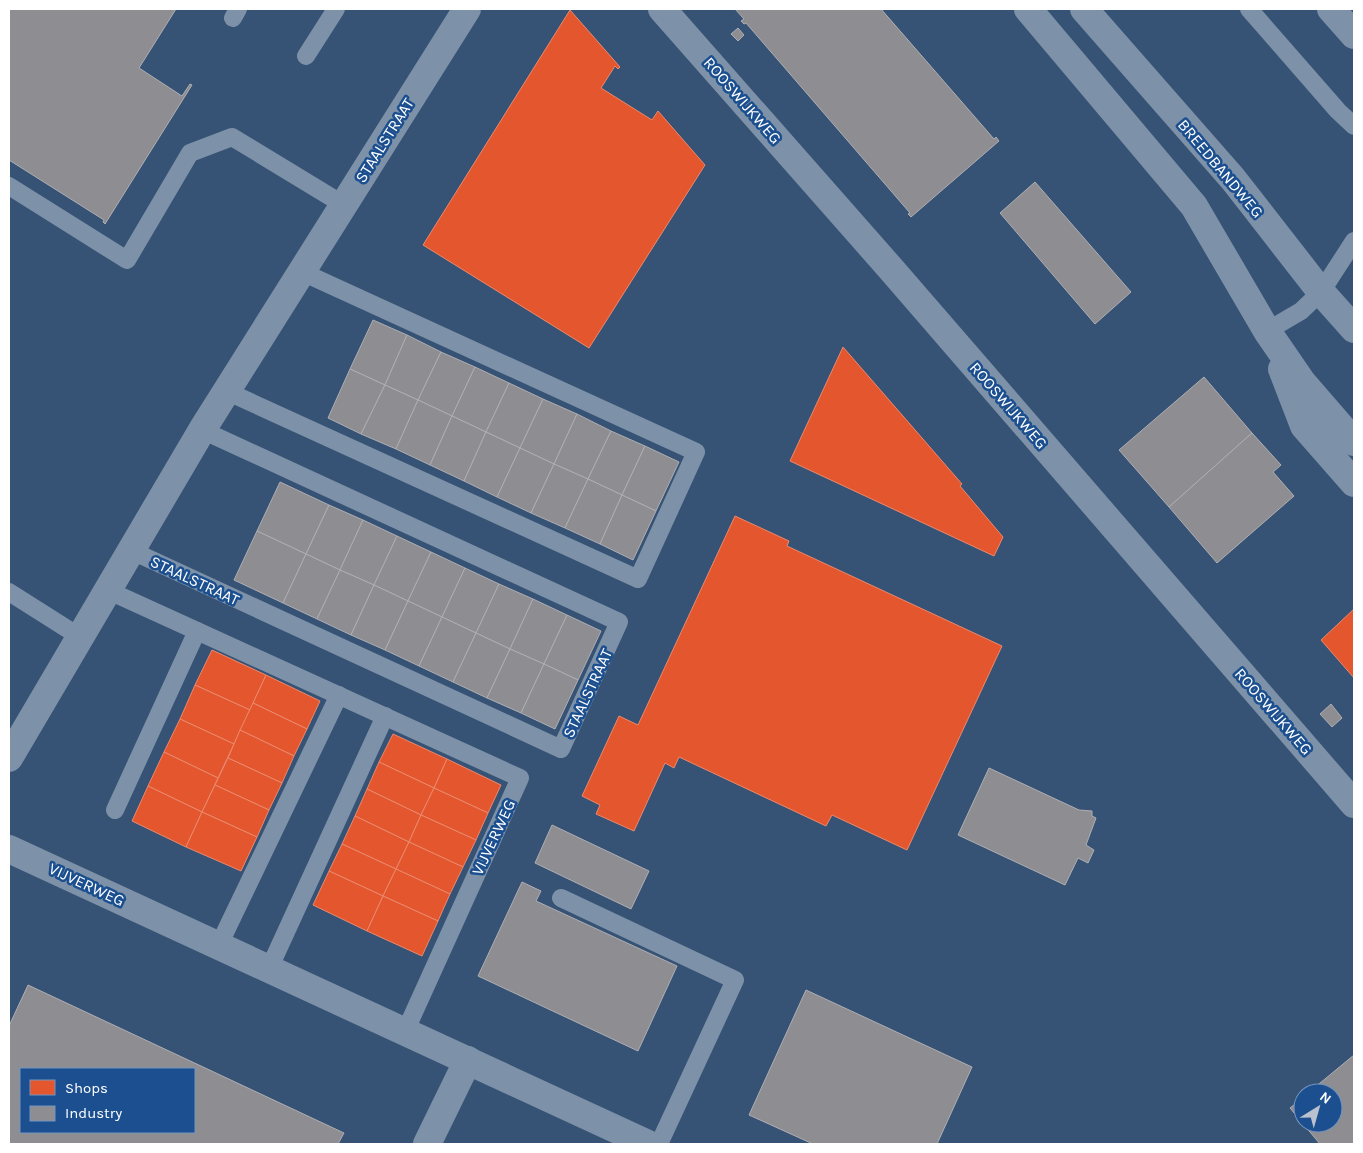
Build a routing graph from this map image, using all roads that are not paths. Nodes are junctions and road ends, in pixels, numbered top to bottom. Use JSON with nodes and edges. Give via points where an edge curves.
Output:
{"nodes":[{"id":1,"x":336,"y":9,"type":"edge"},
{"id":2,"x":467,"y":9,"type":"edge"},
{"id":3,"x":662,"y":9,"type":"edge"},
{"id":4,"x":1028,"y":9,"type":"edge"},
{"id":5,"x":1084,"y":9,"type":"edge"},
{"id":6,"x":1249,"y":9,"type":"edge"},
{"id":7,"x":1331,"y":9,"type":"edge"},
{"id":8,"x":1354,"y":35,"type":"edge"},
{"id":9,"x":306,"y":56,"type":"dead end"},
{"id":10,"x":1354,"y":126,"type":"edge"},
{"id":11,"x":9,"y":186,"type":"edge"},
{"id":12,"x":344,"y":205,"type":"junction"},
{"id":13,"x":1354,"y":242,"type":"edge"},
{"id":14,"x":302,"y":272,"type":"junction"},
{"id":15,"x":1321,"y":292,"type":"junction"},
{"id":16,"x":1354,"y":329,"type":"edge"},
{"id":17,"x":1267,"y":331,"type":"junction"},
{"id":18,"x":226,"y":391,"type":"junction"},
{"id":19,"x":202,"y":430,"type":"junction"},
{"id":20,"x":1354,"y":442,"type":"edge"},
{"id":21,"x":1354,"y":483,"type":"edge"},
{"id":22,"x":130,"y":550,"type":"junction"},
{"id":23,"x":107,"y":590,"type":"junction"},
{"id":24,"x":9,"y":592,"type":"edge"},
{"id":25,"x":197,"y":631,"type":"junction"},
{"id":26,"x":80,"y":636,"type":"junction"},
{"id":27,"x":339,"y":695,"type":"junction"},
{"id":28,"x":385,"y":716,"type":"junction"},
{"id":29,"x":9,"y":758,"type":"edge"},
{"id":30,"x":1354,"y":804,"type":"edge"},
{"id":31,"x":115,"y":810,"type":"dead end"},
{"id":32,"x":9,"y":849,"type":"edge"},
{"id":33,"x":561,"y":898,"type":"dead end"},
{"id":34,"x":219,"y":945,"type":"junction"},
{"id":35,"x":269,"y":969,"type":"junction"},
{"id":36,"x":405,"y":1032,"type":"junction"},
{"id":37,"x":468,"y":1060,"type":"junction"},
{"id":38,"x":427,"y":1144,"type":"edge"},
{"id":39,"x":648,"y":1144,"type":"edge"},
{"id":40,"x":659,"y":1144,"type":"edge"}],
"edges":[{"from":1,"to":9,"type":"lane"},
{"from":2,"to":12,"type":"street","name":"STAALSTRAAT"},
{"from":3,"to":30,"type":"street","name":"ROOSWIJKWEG"},
{"from":4,"to":17,"type":"street","via":[[1194,206]]},
{"from":5,"to":15,"type":"street","name":"BREEDBANDWEG","via":[[1233,179]]},
{"from":6,"to":10,"type":"lane"},
{"from":7,"to":8,"type":"street"},
{"from":11,"to":12,"type":"lane","via":[[127,260],[190,153],[232,137]]},
{"from":12,"to":14,"type":"street","name":"STAALSTRAAT"},
{"from":13,"to":15,"type":"lane"},
{"from":14,"to":18,"type":"street","name":"STAALSTRAAT"},
{"from":14,"to":18,"type":"lane","via":[[696,452],[638,579]]},
{"from":15,"to":16,"type":"street","name":"BREEDBANDWEG"},
{"from":15,"to":17,"type":"lane","via":[[1301,311]]},
{"from":17,"to":20,"type":"street","via":[[1302,382]]},
{"from":17,"to":21,"type":"street","via":[[1304,426]]},
{"from":18,"to":19,"type":"street","name":"STAALSTRAAT"},
{"from":19,"to":22,"type":"street","name":"STAALSTRAAT"},
{"from":19,"to":22,"type":"lane","name":"STAALSTRAAT","via":[[619,622],[561,749]]},
{"from":22,"to":23,"type":"street","name":"STAALSTRAAT"},
{"from":23,"to":25,"type":"lane"},
{"from":23,"to":26,"type":"street","name":"STAALSTRAAT"},
{"from":24,"to":26,"type":"lane"},
{"from":25,"to":27,"type":"lane","name":"VIJVERWEG"},
{"from":25,"to":31,"type":"lane"},
{"from":26,"to":29,"type":"street","name":"STAALSTRAAT"},
{"from":27,"to":28,"type":"lane","name":"VIJVERWEG"},
{"from":27,"to":34,"type":"lane"},
{"from":28,"to":35,"type":"lane"},
{"from":28,"to":36,"type":"lane","name":"VIJVERWEG","via":[[520,778]]},
{"from":32,"to":34,"type":"street","name":"VIJVERWEG"},
{"from":33,"to":40,"type":"lane","via":[[735,980]]},
{"from":34,"to":35,"type":"street","name":"VIJVERWEG"},
{"from":35,"to":36,"type":"street","name":"VIJVERWEG"},
{"from":36,"to":37,"type":"street","name":"VIJVERWEG"},
{"from":37,"to":38,"type":"street"},
{"from":37,"to":39,"type":"street","name":"VIJVERWEG"}]}
